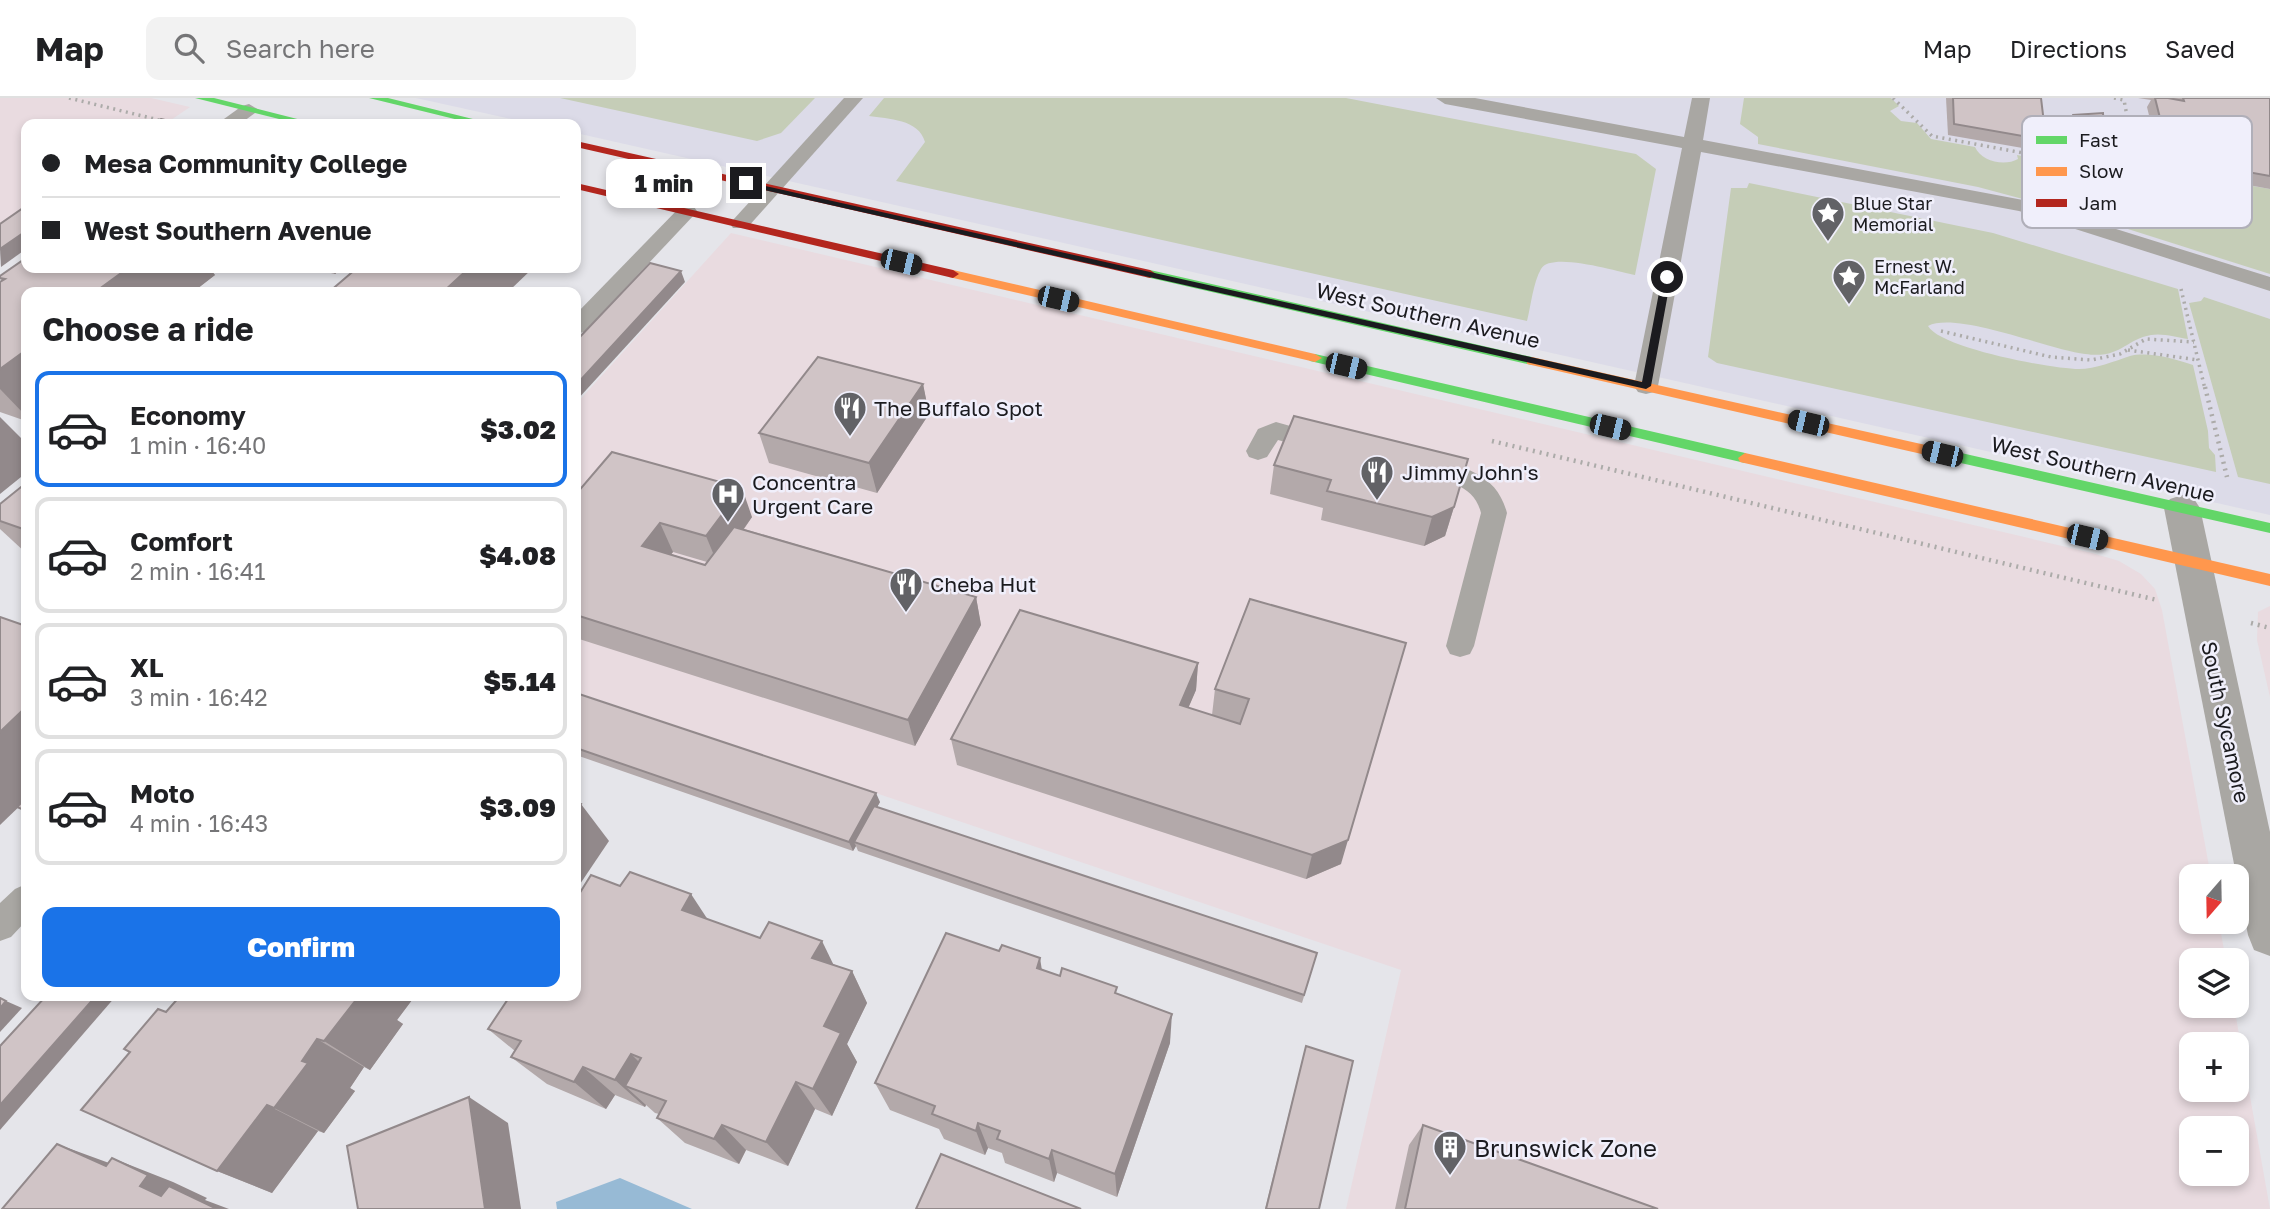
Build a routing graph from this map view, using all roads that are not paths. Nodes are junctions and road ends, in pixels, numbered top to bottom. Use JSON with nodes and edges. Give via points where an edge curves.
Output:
{"nodes":[{"id":1,"x":200,"y":98,"type":"edge"},
{"id":2,"x":374,"y":98,"type":"edge"},
{"id":3,"x":854,"y":98,"type":"edge"},
{"id":4,"x":1445,"y":98,"type":"edge"},
{"id":5,"x":1701,"y":98,"type":"edge"},
{"id":6,"x":249,"y":110,"type":"junction"},
{"id":7,"x":235,"y":119,"type":"edge"},
{"id":8,"x":290,"y":119,"type":"edge"},
{"id":9,"x":466,"y":119,"type":"edge"},
{"id":10,"x":581,"y":145,"type":"edge"},
{"id":11,"x":1692,"y":145,"type":"junction"},
{"id":12,"x":581,"y":187,"type":"edge"},
{"id":13,"x":772,"y":189,"type":"junction"},
{"id":14,"x":2022,"y":206,"type":"edge"},
{"id":15,"x":687,"y":211,"type":"junction"},
{"id":16,"x":740,"y":224,"type":"junction"},
{"id":17,"x":2093,"y":228,"type":"edge"},
{"id":18,"x":2270,"y":284,"type":"edge"},
{"id":19,"x":581,"y":322,"type":"edge"},
{"id":20,"x":1646,"y":386,"type":"junction"},
{"id":21,"x":1348,"y":450,"type":"edge"},
{"id":22,"x":1258,"y":451,"type":"dead end"},
{"id":23,"x":1410,"y":465,"type":"edge"},
{"id":24,"x":2182,"y":508,"type":"junction"},
{"id":25,"x":2270,"y":528,"type":"edge"},
{"id":26,"x":2193,"y":562,"type":"junction"},
{"id":27,"x":2270,"y":580,"type":"edge"},
{"id":28,"x":1460,"y":646,"type":"dead end"},
{"id":29,"x":21,"y":904,"type":"edge"},
{"id":30,"x":0,"y":926,"type":"edge"},
{"id":31,"x":2270,"y":935,"type":"edge"}],
"edges":[{"from":1,"to":6,"type":"main road"},
{"from":2,"to":9,"type":"main road"},
{"from":3,"to":13,"type":"lane"},
{"from":4,"to":11,"type":"lane"},
{"from":5,"to":11,"type":"lane"},
{"from":6,"to":7,"type":"lane"},
{"from":6,"to":8,"type":"main road"},
{"from":10,"to":13,"type":"main road","name":"West Southern Avenue"},
{"from":11,"to":14,"type":"lane"},
{"from":11,"to":20,"type":"lane"},
{"from":12,"to":15,"type":"main road"},
{"from":13,"to":16,"type":"lane"},
{"from":13,"to":20,"type":"main road","name":"West Southern Avenue"},
{"from":15,"to":16,"type":"main road"},
{"from":15,"to":19,"type":"lane"},
{"from":16,"to":26,"type":"main road"},
{"from":17,"to":18,"type":"lane"},
{"from":20,"to":24,"type":"main road","name":"West Southern Avenue"},
{"from":21,"to":22,"type":"lane","via":[[1276,431],[1267,435]]},
{"from":23,"to":28,"type":"lane","via":[[1461,476],[1492,498],[1494,513]]},
{"from":24,"to":25,"type":"main road","name":"West Southern Avenue"},
{"from":24,"to":26,"type":"street","name":"South Sycamore"},
{"from":26,"to":27,"type":"main road"},
{"from":26,"to":31,"type":"street","name":"South Sycamore"},
{"from":29,"to":30,"type":"lane"}]}
